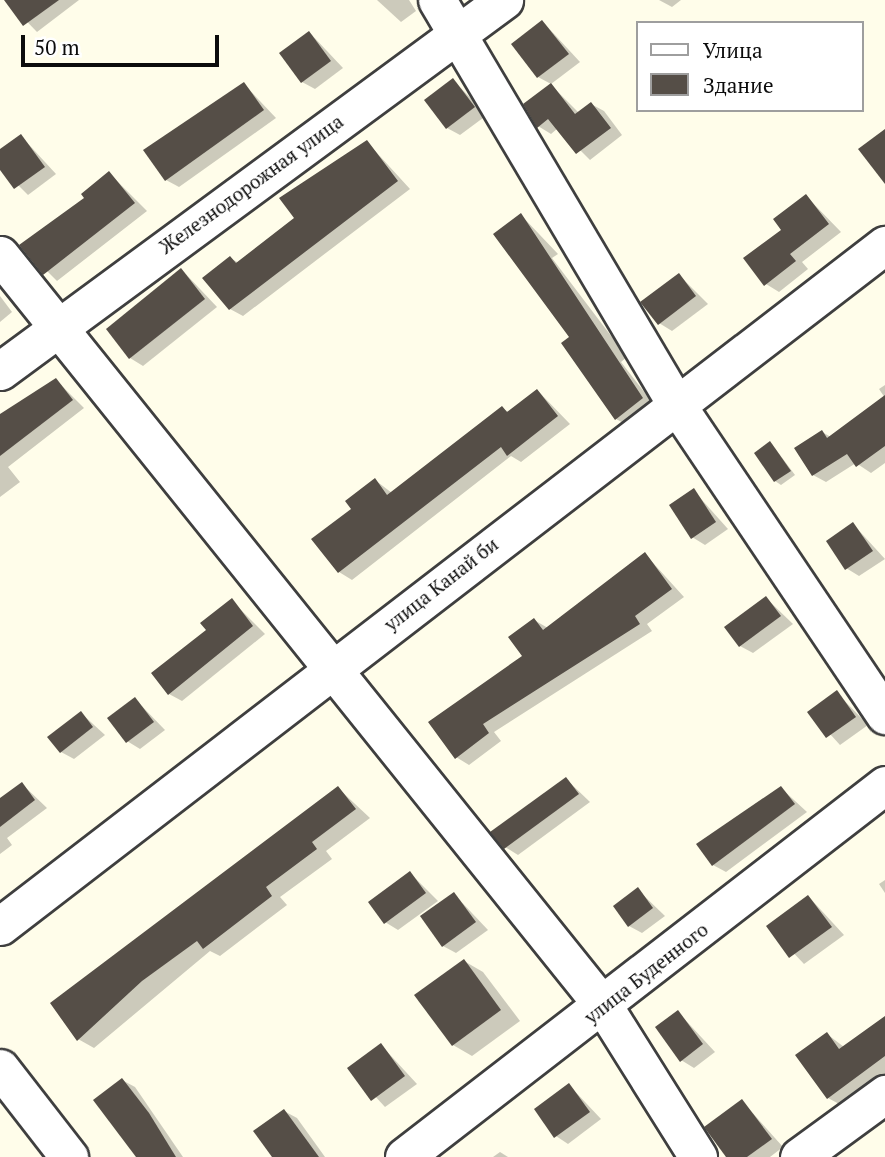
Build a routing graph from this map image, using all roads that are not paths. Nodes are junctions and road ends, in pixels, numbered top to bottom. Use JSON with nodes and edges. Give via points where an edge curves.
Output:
{"nodes":[{"id":1,"x":437,"y":0,"type":"edge"},
{"id":2,"x":503,"y":0,"type":"edge"},
{"id":3,"x":457,"y":33,"type":"junction"},
{"id":4,"x":885,"y":245,"type":"edge"},
{"id":5,"x":0,"y":255,"type":"edge"},
{"id":6,"x":60,"y":324,"type":"junction"},
{"id":7,"x":0,"y":371,"type":"edge"},
{"id":8,"x":676,"y":404,"type":"junction"},
{"id":9,"x":332,"y":668,"type":"junction"},
{"id":10,"x":885,"y":715,"type":"edge"},
{"id":11,"x":885,"y":785,"type":"edge"},
{"id":12,"x":0,"y":926,"type":"edge"},
{"id":13,"x":604,"y":1007,"type":"junction"},
{"id":14,"x":0,"y":1068,"type":"edge"},
{"id":15,"x":885,"y":1094,"type":"edge"},
{"id":16,"x":69,"y":1157,"type":"edge"},
{"id":17,"x":404,"y":1157,"type":"edge"},
{"id":18,"x":698,"y":1157,"type":"edge"},
{"id":19,"x":799,"y":1157,"type":"edge"}],
"edges":[{"from":1,"to":3,"type":"street"},
{"from":2,"to":3,"type":"street","name":"Железнодорожная улица"},
{"from":3,"to":6,"type":"street","name":"Железнодорожная улица"},
{"from":3,"to":8,"type":"street"},
{"from":4,"to":8,"type":"street","name":"улица Канай би"},
{"from":5,"to":6,"type":"street"},
{"from":6,"to":7,"type":"street","name":"Железнодорожная улица"},
{"from":6,"to":9,"type":"street"},
{"from":8,"to":9,"type":"street","name":"улица Канай би"},
{"from":8,"to":10,"type":"street"},
{"from":9,"to":12,"type":"street","name":"улица Канай би"},
{"from":9,"to":13,"type":"street"},
{"from":11,"to":13,"type":"street","name":"улица Буденного"},
{"from":13,"to":17,"type":"street","name":"улица Буденного"},
{"from":13,"to":18,"type":"street"},
{"from":14,"to":16,"type":"street"},
{"from":15,"to":19,"type":"street"}]}
